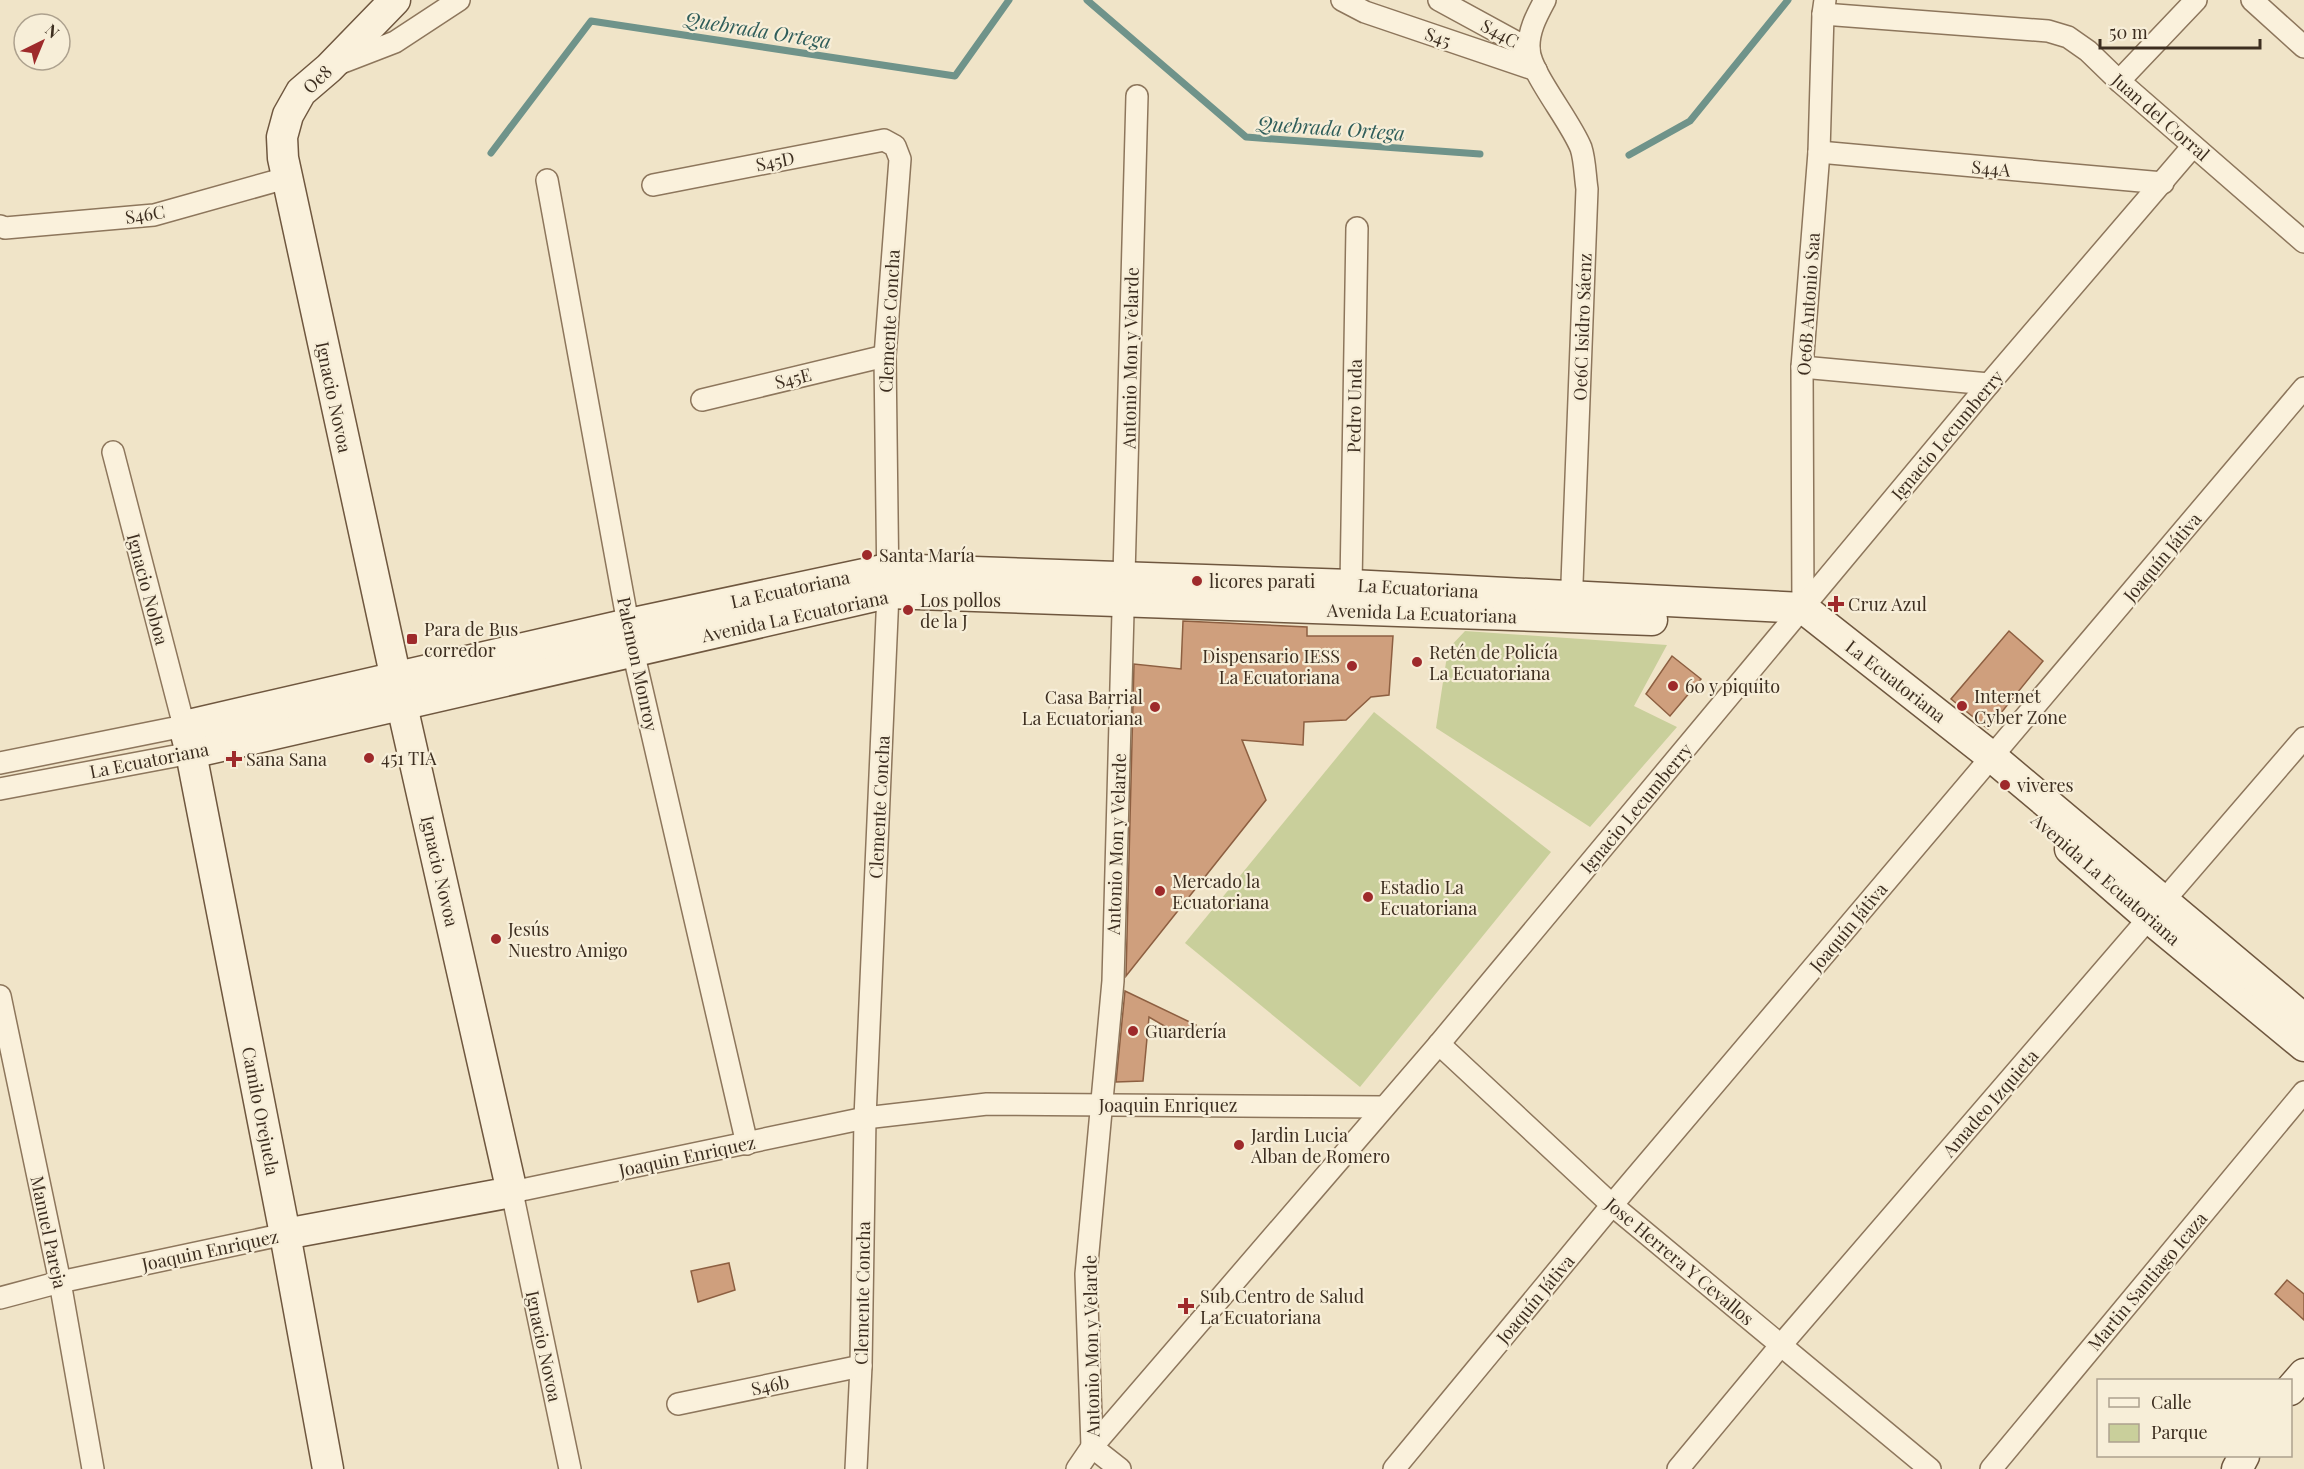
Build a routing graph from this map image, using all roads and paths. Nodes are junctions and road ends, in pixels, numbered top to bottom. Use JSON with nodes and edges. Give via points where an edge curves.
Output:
{"nodes":[{"id":1,"x":395,"y":0,"type":"edge"},
{"id":2,"x":459,"y":0,"type":"edge"},
{"id":3,"x":1342,"y":0,"type":"edge"},
{"id":4,"x":1439,"y":0,"type":"edge"},
{"id":5,"x":1545,"y":0,"type":"edge"},
{"id":6,"x":2196,"y":0,"type":"edge"},
{"id":7,"x":2252,"y":0,"type":"edge"},
{"id":8,"x":1824,"y":7,"type":"edge"},
{"id":9,"x":2304,"y":46,"type":"edge"},
{"id":10,"x":1529,"y":49,"type":"junction"},
{"id":11,"x":329,"y":68,"type":"junction"},
{"id":12,"x":1536,"y":70,"type":"junction"},
{"id":13,"x":2119,"y":81,"type":"junction"},
{"id":14,"x":1137,"y":96,"type":"dead end"},
{"id":15,"x":895,"y":146,"type":"joint"},
{"id":16,"x":2193,"y":146,"type":"junction"},
{"id":17,"x":1819,"y":152,"type":"junction"},
{"id":18,"x":547,"y":180,"type":"dead end"},
{"id":19,"x":2163,"y":183,"type":"junction"},
{"id":20,"x":287,"y":184,"type":"junction"},
{"id":21,"x":653,"y":185,"type":"dead end"},
{"id":22,"x":0,"y":226,"type":"edge"},
{"id":23,"x":1357,"y":228,"type":"dead end"},
{"id":24,"x":2304,"y":242,"type":"edge"},
{"id":25,"x":307,"y":274,"type":"joint"},
{"id":26,"x":885,"y":356,"type":"junction"},
{"id":27,"x":1802,"y":367,"type":"junction"},
{"id":28,"x":1989,"y":384,"type":"junction"},
{"id":29,"x":2304,"y":388,"type":"edge"},
{"id":30,"x":702,"y":400,"type":"dead end"},
{"id":31,"x":113,"y":452,"type":"dead end"},
{"id":32,"x":888,"y":581,"type":"junction"},
{"id":33,"x":1351,"y":585,"type":"junction"},
{"id":34,"x":1124,"y":590,"type":"junction"},
{"id":35,"x":1571,"y":607,"type":"junction"},
{"id":36,"x":1797,"y":616,"type":"junction"},
{"id":37,"x":631,"y":637,"type":"junction"},
{"id":38,"x":399,"y":692,"type":"junction"},
{"id":39,"x":2304,"y":738,"type":"edge"},
{"id":40,"x":187,"y":740,"type":"junction"},
{"id":41,"x":0,"y":763,"type":"edge"},
{"id":42,"x":1986,"y":764,"type":"junction"},
{"id":43,"x":0,"y":789,"type":"edge"},
{"id":44,"x":2157,"y":909,"type":"junction"},
{"id":45,"x":0,"y":996,"type":"edge"},
{"id":46,"x":2304,"y":1019,"type":"edge"},
{"id":47,"x":1438,"y":1044,"type":"junction"},
{"id":48,"x":2304,"y":1046,"type":"edge"},
{"id":49,"x":2304,"y":1092,"type":"edge"},
{"id":50,"x":1103,"y":1105,"type":"junction"},
{"id":51,"x":1384,"y":1107,"type":"junction"},
{"id":52,"x":865,"y":1118,"type":"junction"},
{"id":53,"x":747,"y":1144,"type":"junction"},
{"id":54,"x":512,"y":1192,"type":"junction"},
{"id":55,"x":1612,"y":1205,"type":"junction"},
{"id":56,"x":285,"y":1233,"type":"junction"},
{"id":57,"x":60,"y":1282,"type":"junction"},
{"id":58,"x":0,"y":1298,"type":"edge"},
{"id":59,"x":1781,"y":1345,"type":"junction"},
{"id":60,"x":861,"y":1366,"type":"junction"},
{"id":61,"x":2304,"y":1374,"type":"edge"},
{"id":62,"x":2292,"y":1388,"type":"edge"},
{"id":63,"x":678,"y":1404,"type":"dead end"},
{"id":64,"x":1092,"y":1447,"type":"junction"},
{"id":65,"x":93,"y":1469,"type":"edge"},
{"id":66,"x":328,"y":1469,"type":"edge"},
{"id":67,"x":570,"y":1469,"type":"edge"},
{"id":68,"x":856,"y":1469,"type":"edge"},
{"id":69,"x":1077,"y":1469,"type":"edge"},
{"id":70,"x":1120,"y":1469,"type":"edge"},
{"id":71,"x":1394,"y":1469,"type":"edge"},
{"id":72,"x":1678,"y":1469,"type":"edge"},
{"id":73,"x":1930,"y":1469,"type":"edge"},
{"id":74,"x":1991,"y":1469,"type":"edge"}],
"edges":[{"from":1,"to":11,"type":"street","name":"Oe8"},
{"from":2,"to":11,"type":"street","via":[[395,42]]},
{"from":3,"to":12,"type":"street","name":"S45","via":[[1365,12]]},
{"from":4,"to":10,"type":"street","name":"S44C"},
{"from":5,"to":10,"type":"street","via":[[1530,34]]},
{"from":6,"to":13,"type":"street"},
{"from":7,"to":9,"type":"street"},
{"from":8,"to":13,"type":"street","name":"Juan del Corral","via":[[2048,31],[2068,37],[2088,51]]},
{"from":8,"to":17,"type":"street","name":"Oe6B Antonio Saa"},
{"from":10,"to":12,"type":"street","name":"Oe6C Isidro Sáenz"},
{"from":11,"to":20,"type":"street","name":"Oe8","via":[[301,92],[288,115],[282,137]]},
{"from":12,"to":35,"type":"street","name":"Oe6C Isidro Sáenz","via":[[1582,149],[1587,189]]},
{"from":13,"to":16,"type":"street","name":"Juan del Corral"},
{"from":14,"to":34,"type":"street","name":"Antonio Mon y Velarde"},
{"from":15,"to":21,"type":"street","name":"S45D","via":[[884,140]]},
{"from":15,"to":26,"type":"street","name":"Clemente Concha","via":[[900,159]]},
{"from":16,"to":19,"type":"street","name":"Ignacio Lecumberry"},
{"from":16,"to":24,"type":"street","name":"Juan del Corral"},
{"from":17,"to":19,"type":"street","name":"S44A"},
{"from":17,"to":27,"type":"street","name":"Oe6B Antonio Saa"},
{"from":18,"to":37,"type":"street","name":"Palemon Monroy"},
{"from":19,"to":28,"type":"street","name":"Ignacio Lecumberry"},
{"from":20,"to":22,"type":"street","name":"S46C","via":[[154,215]]},
{"from":20,"to":25,"type":"street","name":"Oe8"},
{"from":23,"to":33,"type":"street","name":"Pedro Unda"},
{"from":25,"to":38,"type":"street","name":"Ignacio Novoa"},
{"from":26,"to":30,"type":"street","name":"S45E"},
{"from":26,"to":32,"type":"street","name":"Clemente Concha"},
{"from":27,"to":28,"type":"street"},
{"from":27,"to":36,"type":"street","name":"Oe6B Antonio Saa"},
{"from":28,"to":36,"type":"street","name":"Ignacio Lecumberry"},
{"from":29,"to":42,"type":"street","name":"Joaquín Játiva"},
{"from":31,"to":40,"type":"street","name":"Ignacio Noboa"},
{"from":32,"to":34,"type":"street","name":"Avenida La Ecuatoriana"},
{"from":32,"to":37,"type":"street","name":"Avenida La Ecuatoriana"},
{"from":32,"to":52,"type":"street","name":"Clemente Concha"},
{"from":33,"to":34,"type":"street","name":"La Ecuatoriana"},
{"from":33,"to":35,"type":"street","name":"La Ecuatoriana"},
{"from":34,"to":35,"type":"street","name":"Avenida La Ecuatoriana"},
{"from":34,"to":50,"type":"street","name":"Antonio Mon y Velarde","via":[[1113,981]]},
{"from":35,"to":36,"type":"street","name":"Avenida La Ecuatoriana"},
{"from":36,"to":42,"type":"street","name":"Avenida La Ecuatoriana"},
{"from":36,"to":47,"type":"street","name":"Ignacio Lecumberry"},
{"from":37,"to":38,"type":"street","name":"Avenida La Ecuatoriana"},
{"from":37,"to":53,"type":"street","name":"Palemon Monroy"},
{"from":38,"to":40,"type":"street","name":"La Ecuatoriana"},
{"from":38,"to":54,"type":"street","name":"Ignacio Novoa"},
{"from":39,"to":44,"type":"street","name":"Amadeo Izquieta"},
{"from":40,"to":41,"type":"street"},
{"from":40,"to":43,"type":"street","name":"La Ecuatoriana"},
{"from":40,"to":56,"type":"street","name":"Camilo Orejuela"},
{"from":42,"to":44,"type":"street","name":"Avenida La Ecuatoriana"},
{"from":42,"to":55,"type":"street","name":"Joaquín Játiva"},
{"from":44,"to":46,"type":"street"},
{"from":44,"to":48,"type":"street","name":"Avenida La Ecuatoriana"},
{"from":44,"to":59,"type":"street","name":"Amadeo Izquieta"},
{"from":45,"to":57,"type":"street","name":"Manuel Pareja"},
{"from":47,"to":51,"type":"street","name":"Ignacio Lecumberry"},
{"from":47,"to":55,"type":"street","name":"Jose Herrera Y Cevallos"},
{"from":49,"to":74,"type":"street","name":"Martin Santiago Icaza"},
{"from":50,"to":51,"type":"street","name":"Joaquin Enriquez"},
{"from":50,"to":52,"type":"street","name":"Joaquin Enriquez","via":[[987,1104]]},
{"from":50,"to":64,"type":"street","name":"Antonio Mon y Velarde","via":[[1086,1274]]},
{"from":51,"to":64,"type":"street","name":"Ignacio Lecumberry"},
{"from":52,"to":53,"type":"street","name":"Joaquin Enriquez"},
{"from":52,"to":60,"type":"street","name":"Clemente Concha"},
{"from":53,"to":54,"type":"street","name":"Joaquin Enriquez"},
{"from":54,"to":56,"type":"street","name":"Joaquin Enriquez"},
{"from":54,"to":67,"type":"street","name":"Ignacio Novoa"},
{"from":55,"to":59,"type":"street","name":"Jose Herrera Y Cevallos"},
{"from":55,"to":71,"type":"street","name":"Joaquín Játiva"},
{"from":56,"to":57,"type":"street","name":"Joaquin Enriquez"},
{"from":56,"to":66,"type":"street","name":"Camilo Orejuela"},
{"from":57,"to":58,"type":"street","name":"Joaquin Enriquez"},
{"from":57,"to":65,"type":"street","name":"Manuel Pareja"},
{"from":59,"to":72,"type":"street","name":"Amadeo Izquieta"},
{"from":59,"to":73,"type":"street","name":"Jose Herrera Y Cevallos"},
{"from":60,"to":63,"type":"street","name":"S46b"},
{"from":60,"to":68,"type":"street","name":"Clemente Concha"},
{"from":61,"to":62,"type":"street"},
{"from":64,"to":69,"type":"street","name":"Ignacio Lecumberry"},
{"from":64,"to":70,"type":"street","name":"Antonio Mon y Velarde"}]}
